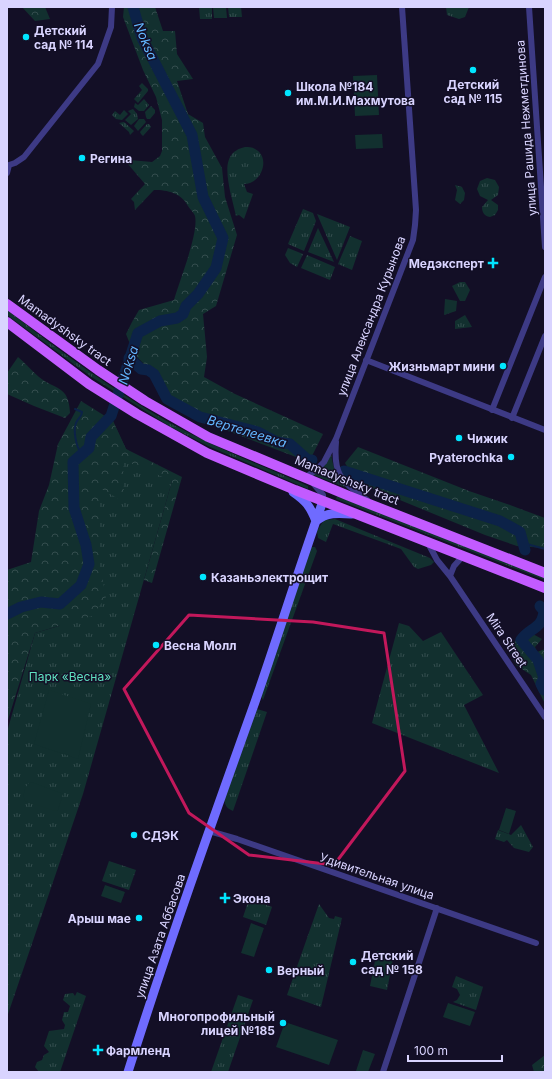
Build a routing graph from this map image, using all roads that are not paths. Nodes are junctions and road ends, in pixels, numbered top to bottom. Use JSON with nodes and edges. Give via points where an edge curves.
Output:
{"nodes":[{"id":1,"x":112,"y":7,"type":"edge"},
{"id":2,"x":402,"y":7,"type":"edge"},
{"id":3,"x":529,"y":7,"type":"edge"},
{"id":4,"x":7,"y":173,"type":"edge"},
{"id":5,"x":545,"y":247,"type":"edge"},
{"id":6,"x":545,"y":277,"type":"edge"},
{"id":7,"x":7,"y":304,"type":"edge"},
{"id":8,"x":7,"y":322,"type":"edge"},
{"id":9,"x":545,"y":336,"type":"edge"},
{"id":10,"x":366,"y":360,"type":"junction"},
{"id":11,"x":492,"y":410,"type":"junction"},
{"id":12,"x":512,"y":418,"type":"junction"},
{"id":13,"x":545,"y":430,"type":"edge"},
{"id":14,"x":336,"y":440,"type":"junction"},
{"id":15,"x":304,"y":477,"type":"junction"},
{"id":16,"x":281,"y":484,"type":"junction"},
{"id":17,"x":323,"y":502,"type":"junction"},
{"id":18,"x":374,"y":506,"type":"junction"},
{"id":19,"x":356,"y":514,"type":"junction"},
{"id":20,"x":316,"y":521,"type":"junction"},
{"id":21,"x":428,"y":542,"type":"junction"},
{"id":22,"x":463,"y":556,"type":"junction"},
{"id":23,"x":545,"y":573,"type":"edge"},
{"id":24,"x":450,"y":576,"type":"junction"},
{"id":25,"x":543,"y":588,"type":"edge"},
{"id":26,"x":545,"y":717,"type":"edge"},
{"id":27,"x":210,"y":831,"type":"junction"},
{"id":28,"x":437,"y":908,"type":"junction"},
{"id":29,"x":536,"y":943,"type":"dead end"},
{"id":30,"x":128,"y":1072,"type":"edge"},
{"id":31,"x":382,"y":1072,"type":"edge"}],
"edges":[{"from":1,"to":4,"type":"street","via":[[111,27],[98,64],[24,158],[9,165]]},
{"from":2,"to":10,"type":"street","name":"улица Александра Курынова","via":[[415,225],[413,240]]},
{"from":3,"to":5,"type":"street","name":"улица Рашида Нежметдинова"},
{"from":6,"to":11,"type":"street"},
{"from":7,"to":15,"type":"main road","name":"Mamadyshsky tract","via":[[145,401],[208,437]]},
{"from":8,"to":16,"type":"main road","via":[[89,384],[137,414],[207,453]]},
{"from":9,"to":12,"type":"street"},
{"from":10,"to":11,"type":"street"},
{"from":10,"to":14,"type":"street","name":"улица Александра Курынова"},
{"from":11,"to":12,"type":"street"},
{"from":12,"to":13,"type":"street"},
{"from":14,"to":15,"type":"street","name":"улица Александра Курынова","via":[[324,462]]},
{"from":14,"to":18,"type":"street","name":"улица Александра Курынова","via":[[335,463],[339,474]]},
{"from":15,"to":17,"type":"street","via":[[320,491]]},
{"from":15,"to":18,"type":"main road","name":"Mamadyshsky tract"},
{"from":16,"to":17,"type":"main road"},
{"from":16,"to":20,"type":"street","via":[[308,504]]},
{"from":17,"to":19,"type":"main road"},
{"from":17,"to":20,"type":"street","name":"улица Азата Аббасова"},
{"from":18,"to":23,"type":"main road","name":"Mamadyshsky tract"},
{"from":19,"to":20,"type":"street","via":[[331,513]]},
{"from":19,"to":21,"type":"main road"},
{"from":20,"to":27,"type":"street","name":"улица Азата Аббасова"},
{"from":21,"to":22,"type":"main road"},
{"from":21,"to":24,"type":"street","name":"Mira Street","via":[[437,560]]},
{"from":22,"to":24,"type":"street","via":[[454,566]]},
{"from":22,"to":25,"type":"main road"},
{"from":24,"to":26,"type":"street","name":"Mira Street"},
{"from":27,"to":28,"type":"street","name":"Удивительная улица"},
{"from":27,"to":30,"type":"street","name":"улица Азата Аббасова","via":[[160,971]]},
{"from":28,"to":29,"type":"street","name":"Удивительная улица"},
{"from":28,"to":31,"type":"street"}]}
